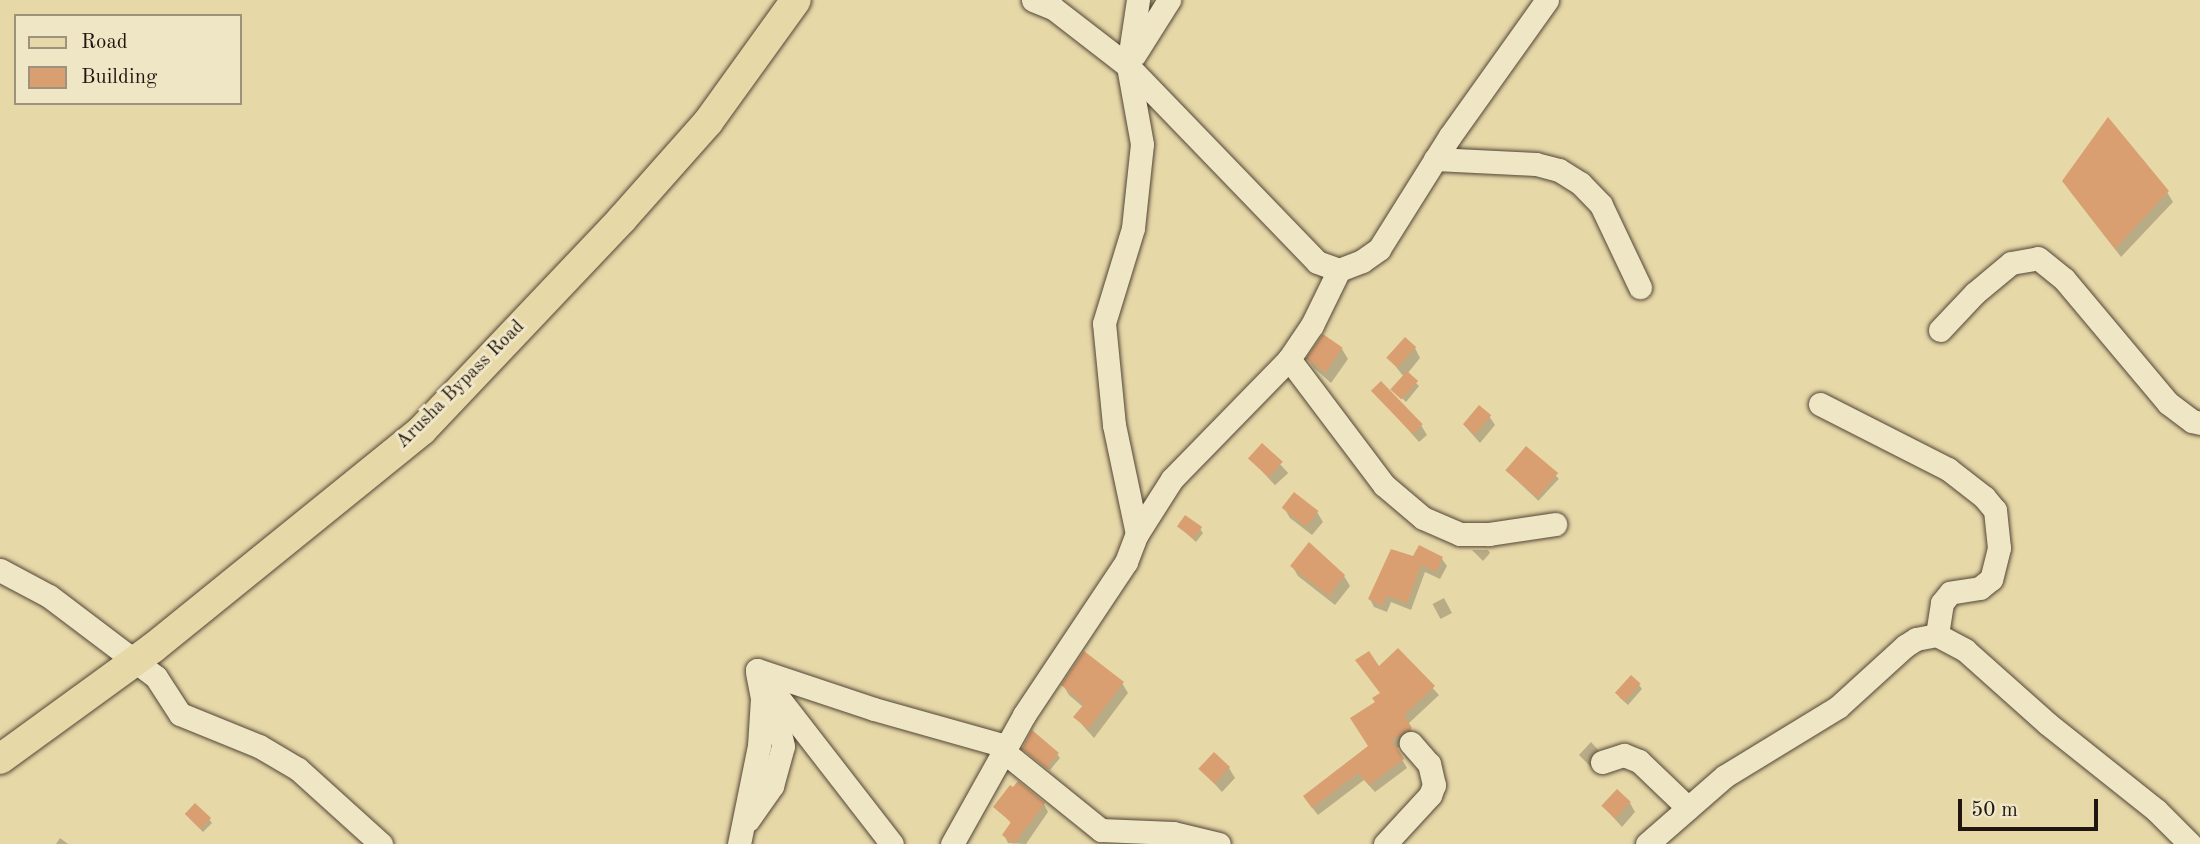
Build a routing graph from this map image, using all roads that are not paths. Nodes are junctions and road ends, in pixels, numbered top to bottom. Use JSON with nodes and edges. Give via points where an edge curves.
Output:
{"nodes":[{"id":1,"x":796,"y":0,"type":"edge"},
{"id":2,"x":1033,"y":0,"type":"edge"},
{"id":3,"x":1138,"y":0,"type":"edge"},
{"id":4,"x":1169,"y":0,"type":"edge"},
{"id":5,"x":1547,"y":0,"type":"edge"},
{"id":6,"x":1128,"y":65,"type":"junction"},
{"id":7,"x":1435,"y":159,"type":"junction"},
{"id":8,"x":1339,"y":270,"type":"junction"},
{"id":9,"x":1640,"y":288,"type":"dead end"},
{"id":10,"x":1940,"y":330,"type":"dead end"},
{"id":11,"x":1289,"y":359,"type":"junction"},
{"id":12,"x":1821,"y":404,"type":"dead end"},
{"id":13,"x":2200,"y":423,"type":"edge"},
{"id":14,"x":1555,"y":524,"type":"dead end"},
{"id":15,"x":1137,"y":534,"type":"junction"},
{"id":16,"x":0,"y":570,"type":"edge"},
{"id":17,"x":1937,"y":635,"type":"junction"},
{"id":18,"x":135,"y":661,"type":"junction"},
{"id":19,"x":757,"y":670,"type":"junction"},
{"id":20,"x":1411,"y":743,"type":"dead end"},
{"id":21,"x":1005,"y":749,"type":"junction"},
{"id":22,"x":0,"y":759,"type":"edge"},
{"id":23,"x":1602,"y":762,"type":"dead end"},
{"id":24,"x":1688,"y":808,"type":"junction"},
{"id":25,"x":741,"y":836,"type":"edge"},
{"id":26,"x":381,"y":844,"type":"edge"},
{"id":27,"x":892,"y":844,"type":"edge"},
{"id":28,"x":952,"y":844,"type":"edge"},
{"id":29,"x":1219,"y":844,"type":"edge"},
{"id":30,"x":1385,"y":844,"type":"edge"},
{"id":31,"x":1647,"y":844,"type":"edge"},
{"id":32,"x":2190,"y":844,"type":"edge"}],
"edges":[{"from":1,"to":18,"type":"main road","name":"Arusha Bypass Road","via":[[708,122],[422,430]]},
{"from":2,"to":6,"type":"street","via":[[1053,8]]},
{"from":3,"to":6,"type":"street"},
{"from":4,"to":6,"type":"street"},
{"from":5,"to":7,"type":"street"},
{"from":6,"to":8,"type":"street","via":[[1317,262]]},
{"from":6,"to":15,"type":"street","via":[[1142,144],[1133,228],[1104,323],[1114,425]]},
{"from":7,"to":8,"type":"street","via":[[1378,249]]},
{"from":7,"to":9,"type":"street","via":[[1536,164],[1559,170],[1580,183],[1601,205]]},
{"from":8,"to":11,"type":"street"},
{"from":10,"to":13,"type":"street","via":[[2011,263],[2038,258],[2064,279],[2168,404]]},
{"from":11,"to":14,"type":"street","via":[[1384,485],[1423,518],[1460,534]]},
{"from":11,"to":15,"type":"street","via":[[1188,460]]},
{"from":12,"to":17,"type":"street","via":[[1948,470],[1995,510],[1999,548],[1991,579],[1980,588],[1950,593],[1942,603]]},
{"from":15,"to":21,"type":"street","via":[[1126,562]]},
{"from":16,"to":18,"type":"street","via":[[49,596]]},
{"from":17,"to":24,"type":"street","via":[[1905,646],[1838,707],[1732,771]]},
{"from":17,"to":32,"type":"street","via":[[1965,650],[2156,810]]},
{"from":18,"to":22,"type":"main road","name":"Arusha Bypass Road"},
{"from":18,"to":26,"type":"street","via":[[156,677],[180,714],[258,746],[298,769]]},
{"from":19,"to":21,"type":"street"},
{"from":19,"to":25,"type":"street","via":[[762,698],[759,746]]},
{"from":19,"to":27,"type":"street"},
{"from":20,"to":30,"type":"street","via":[[1429,764],[1434,785],[1430,796]]},
{"from":21,"to":28,"type":"street"},
{"from":21,"to":29,"type":"street","via":[[1101,830],[1173,833]]},
{"from":23,"to":24,"type":"street","via":[[1624,755],[1639,761]]},
{"from":24,"to":31,"type":"street"}]}
